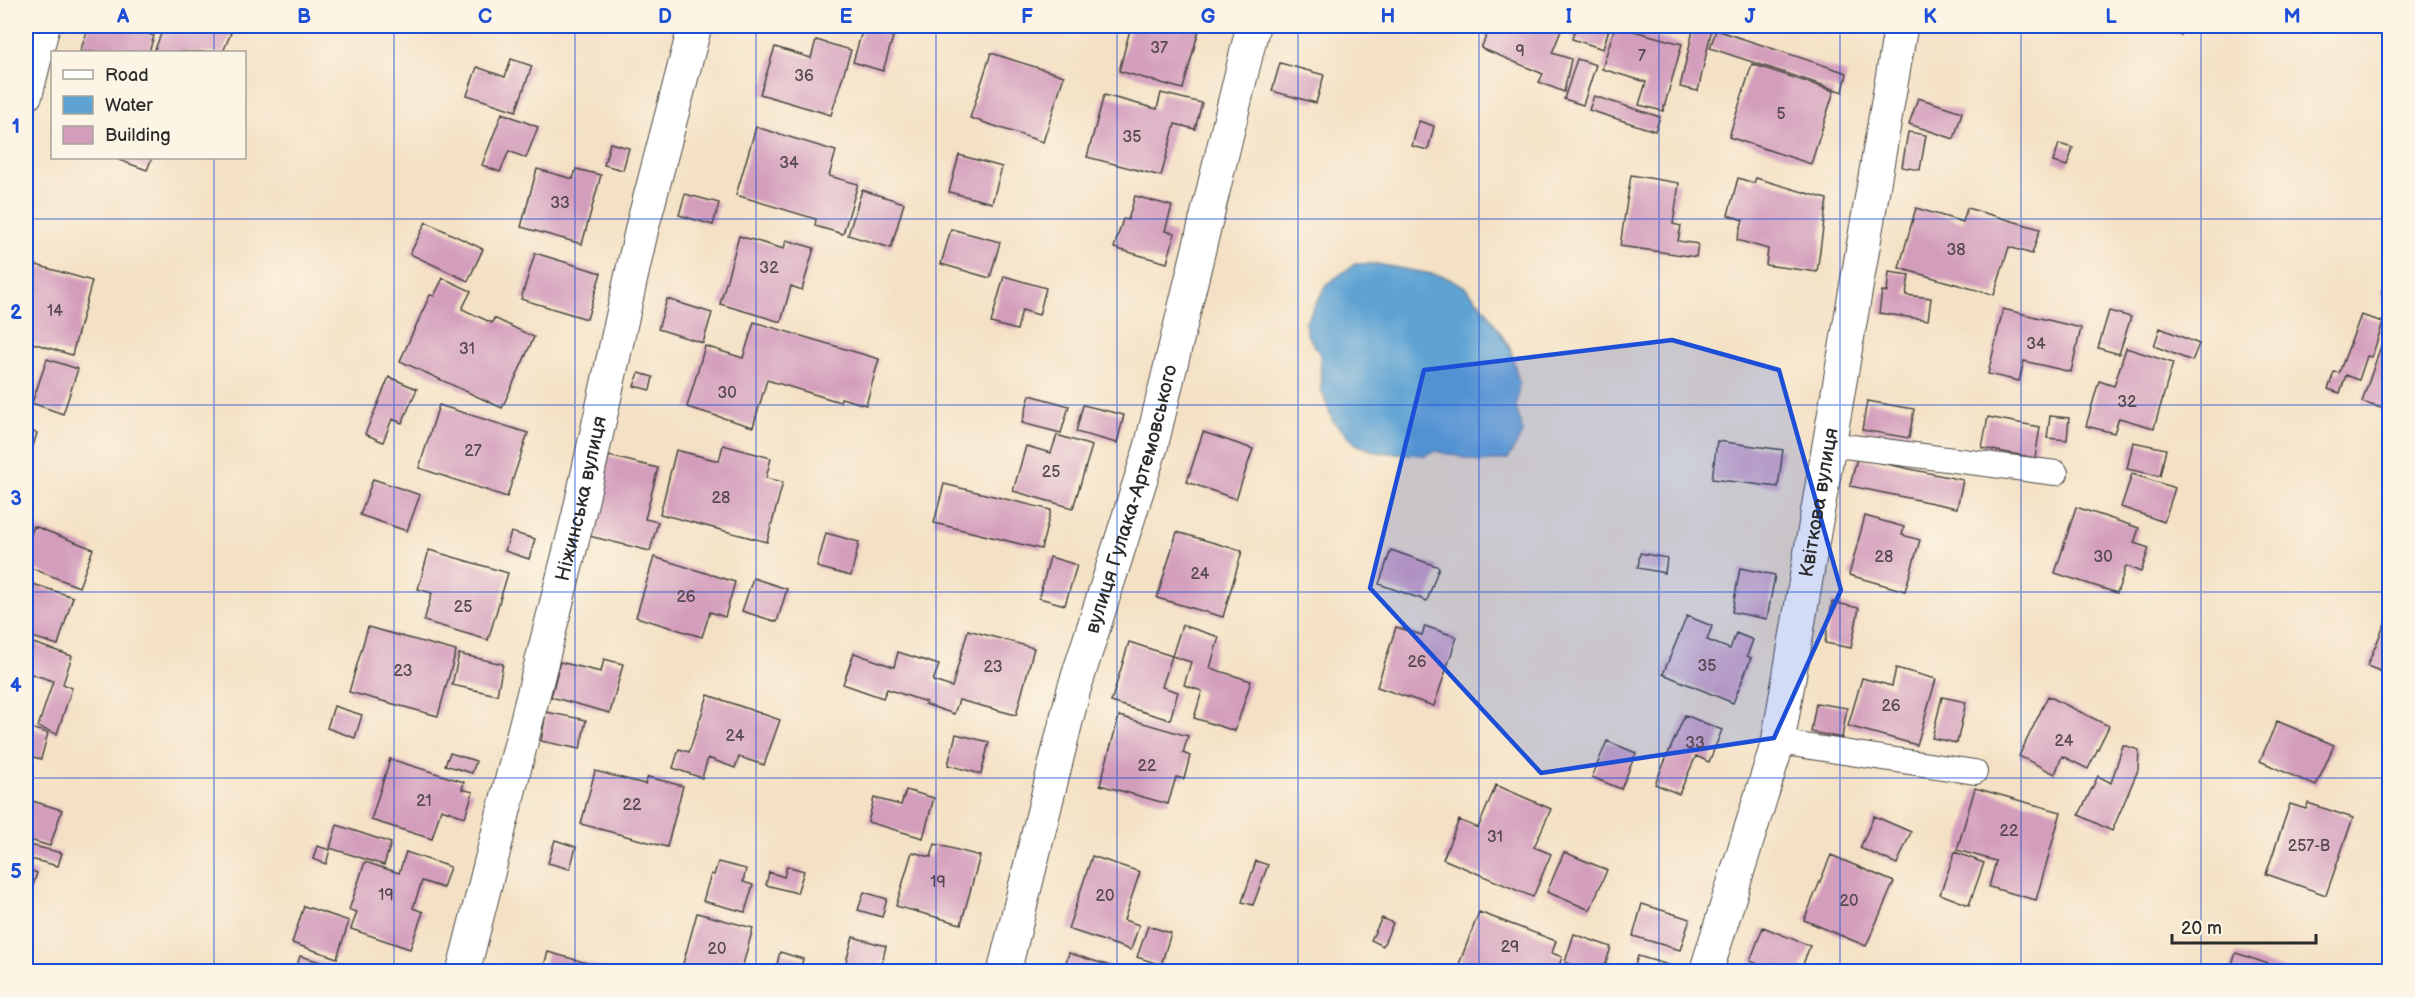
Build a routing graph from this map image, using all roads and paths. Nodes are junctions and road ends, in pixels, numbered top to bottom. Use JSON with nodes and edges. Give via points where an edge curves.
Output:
{"nodes":[{"id":1,"x":43,"y":26,"type":"edge"},
{"id":2,"x":695,"y":26,"type":"edge"},
{"id":3,"x":1253,"y":26,"type":"edge"},
{"id":4,"x":1901,"y":26,"type":"edge"},
{"id":5,"x":26,"y":94,"type":"edge"},
{"id":6,"x":1829,"y":444,"type":"junction"},
{"id":7,"x":2056,"y":473,"type":"dead end"},
{"id":8,"x":1778,"y":742,"type":"junction"},
{"id":9,"x":1975,"y":772,"type":"dead end"},
{"id":10,"x":463,"y":972,"type":"edge"},
{"id":11,"x":1004,"y":972,"type":"edge"},
{"id":12,"x":1706,"y":972,"type":"edge"}],
"edges":[{"from":1,"to":5,"type":"street"},
{"from":2,"to":10,"type":"street","name":"Ніжинська вулиця","via":[[642,228],[578,518]]},
{"from":3,"to":11,"type":"street","name":"вулиця Гулака-Артемовського","via":[[1151,447],[1074,689]]},
{"from":4,"to":6,"type":"street","name":"Квіткова вулиця"},
{"from":6,"to":7,"type":"lane"},
{"from":6,"to":8,"type":"street","name":"Квіткова вулиця"},
{"from":8,"to":9,"type":"lane"},
{"from":8,"to":12,"type":"street","name":"Квіткова вулиця"}]}
